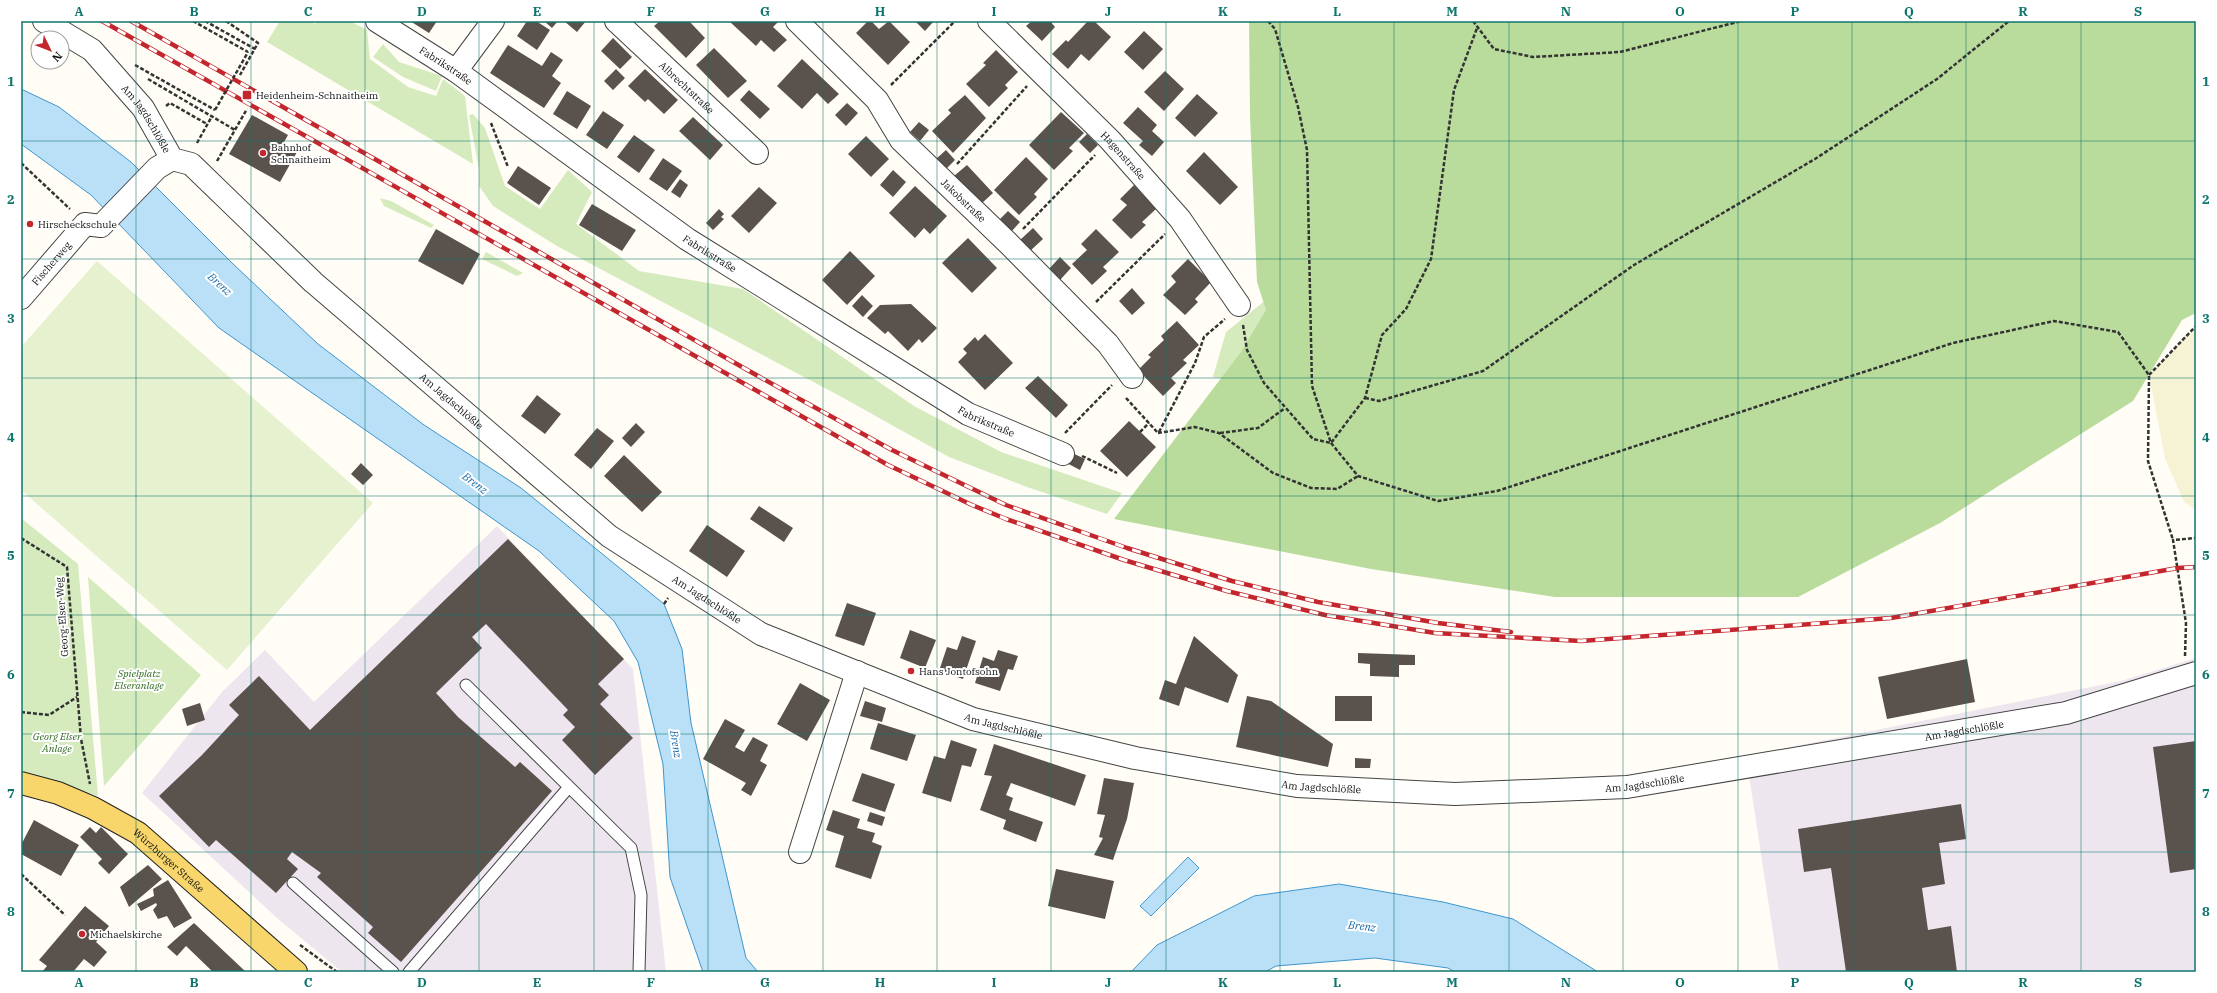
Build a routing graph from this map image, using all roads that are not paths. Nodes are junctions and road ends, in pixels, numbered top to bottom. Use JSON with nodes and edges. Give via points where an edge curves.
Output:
{"nodes":[{"id":1,"x":44,"y":21,"type":"edge"},
{"id":2,"x":377,"y":21,"type":"edge"},
{"id":3,"x":493,"y":21,"type":"edge"},
{"id":4,"x":616,"y":21,"type":"edge"},
{"id":5,"x":798,"y":21,"type":"edge"},
{"id":6,"x":989,"y":21,"type":"edge"},
{"id":7,"x":456,"y":71,"type":"junction"},
{"id":8,"x":757,"y":153,"type":"dead end"},
{"id":9,"x":173,"y":164,"type":"junction"},
{"id":10,"x":21,"y":298,"type":"edge"},
{"id":11,"x":1239,"y":305,"type":"road end"},
{"id":12,"x":1123,"y":380,"type":"road end"},
{"id":13,"x":1056,"y":452,"type":"road end"},
{"id":14,"x":856,"y":672,"type":"junction"},
{"id":15,"x":2190,"y":676,"type":"edge"},
{"id":16,"x":466,"y":685,"type":"dead end"},
{"id":17,"x":21,"y":783,"type":"edge"},
{"id":18,"x":569,"y":787,"type":"junction"},
{"id":19,"x":800,"y":852,"type":"dead end"},
{"id":20,"x":293,"y":883,"type":"dead end"},
{"id":21,"x":296,"y":972,"type":"edge"},
{"id":22,"x":393,"y":972,"type":"edge"},
{"id":23,"x":409,"y":972,"type":"edge"},
{"id":24,"x":639,"y":972,"type":"edge"}],
"edges":[{"from":1,"to":9,"type":"street","name":"Am Jagdschlößle","via":[[92,50],[143,108]]},
{"from":2,"to":7,"type":"street","name":"Fabrikstraße"},
{"from":3,"to":7,"type":"street"},
{"from":4,"to":8,"type":"street","name":"Albrechtstraße"},
{"from":5,"to":12,"type":"street","name":"Jakobstraße","via":[[877,100],[901,140],[1108,344]]},
{"from":6,"to":11,"type":"street","name":"Hagenstraße","via":[[1110,140],[1180,219]]},
{"from":7,"to":13,"type":"street","name":"Fabrikstraße","via":[[687,239],[968,414]]},
{"from":9,"to":10,"type":"street","name":"Fischerweg","via":[[93,225]]},
{"from":9,"to":14,"type":"street","name":"Am Jagdschlößle","via":[[609,536],[761,634]]},
{"from":14,"to":15,"type":"street","name":"Am Jagdschlößle","via":[[973,719],[1135,758],[1297,786],[1455,794],[1627,787],[2066,713]]},
{"from":14,"to":19,"type":"street"},
{"from":16,"to":18,"type":"lane"},
{"from":17,"to":21,"type":"main road","name":"Würzburger Straße","via":[[58,793],[93,808],[138,833]]},
{"from":18,"to":23,"type":"lane"},
{"from":18,"to":24,"type":"lane","via":[[631,848],[641,895]]},
{"from":20,"to":22,"type":"lane"}]}
